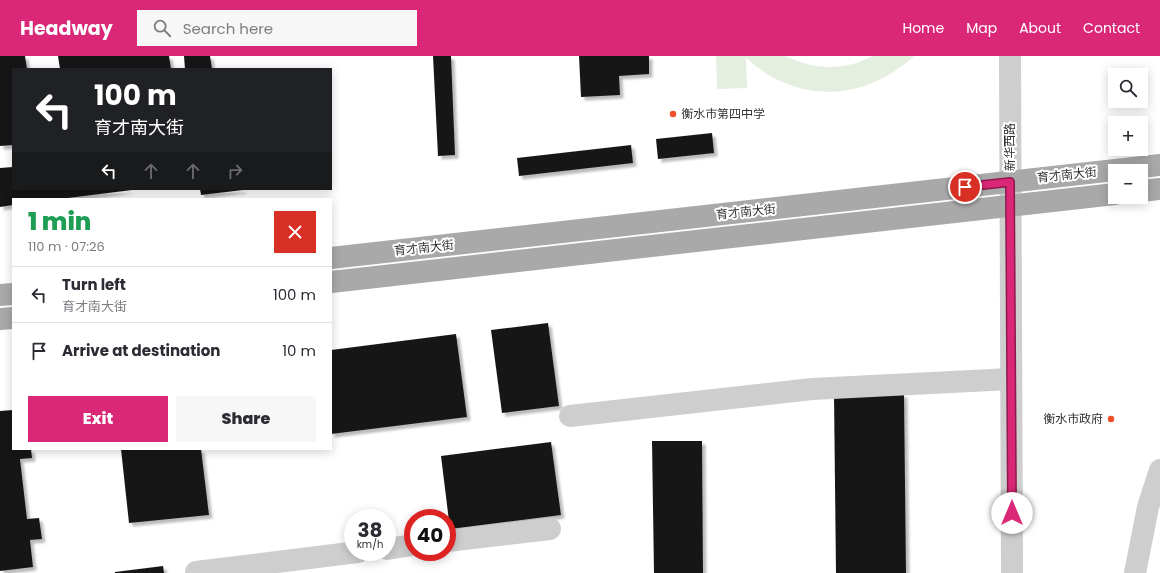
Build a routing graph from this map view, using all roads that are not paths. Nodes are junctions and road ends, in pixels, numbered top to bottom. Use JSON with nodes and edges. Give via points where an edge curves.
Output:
{"nodes":[{"id":1,"x":1010,"y":56,"type":"edge"},
{"id":2,"x":1160,"y":165,"type":"edge"},
{"id":3,"x":1010,"y":182,"type":"junction"},
{"id":4,"x":1160,"y":189,"type":"edge"},
{"id":5,"x":1148,"y":191,"type":"edge"},
{"id":6,"x":1108,"y":195,"type":"edge"},
{"id":7,"x":1010,"y":206,"type":"junction"},
{"id":8,"x":332,"y":258,"type":"edge"},
{"id":9,"x":332,"y":282,"type":"edge"},
{"id":10,"x":12,"y":294,"type":"edge"},
{"id":11,"x":0,"y":295,"type":"edge"},
{"id":12,"x":12,"y":318,"type":"edge"},
{"id":13,"x":0,"y":320,"type":"edge"},
{"id":14,"x":1011,"y":379,"type":"junction"},
{"id":15,"x":570,"y":416,"type":"dead end"},
{"id":16,"x":1160,"y":470,"type":"edge"},
{"id":17,"x":550,"y":529,"type":"dead end"},
{"id":18,"x":456,"y":540,"type":"edge"},
{"id":19,"x":344,"y":554,"type":"edge"},
{"id":20,"x":196,"y":573,"type":"edge"},
{"id":21,"x":1012,"y":573,"type":"edge"},
{"id":22,"x":1135,"y":573,"type":"edge"}],
"edges":[{"from":1,"to":3,"type":"street","name":"新华西路"},
{"from":2,"to":3,"type":"main road","name":"育才南大街"},
{"from":3,"to":7,"type":"street","name":"新华西路"},
{"from":3,"to":8,"type":"main road","name":"育才南大街"},
{"from":4,"to":5,"type":"main road"},
{"from":6,"to":7,"type":"main road","name":"育才南大街"},
{"from":7,"to":9,"type":"main road","name":"育才南大街"},
{"from":7,"to":14,"type":"street","name":"新华西路"},
{"from":10,"to":11,"type":"main road"},
{"from":12,"to":13,"type":"main road"},
{"from":14,"to":15,"type":"street","via":[[812,389]]},
{"from":14,"to":21,"type":"street","name":"新华西路"},
{"from":16,"to":22,"type":"street","via":[[1148,507]]},
{"from":17,"to":18,"type":"street"},
{"from":19,"to":20,"type":"street"}]}
